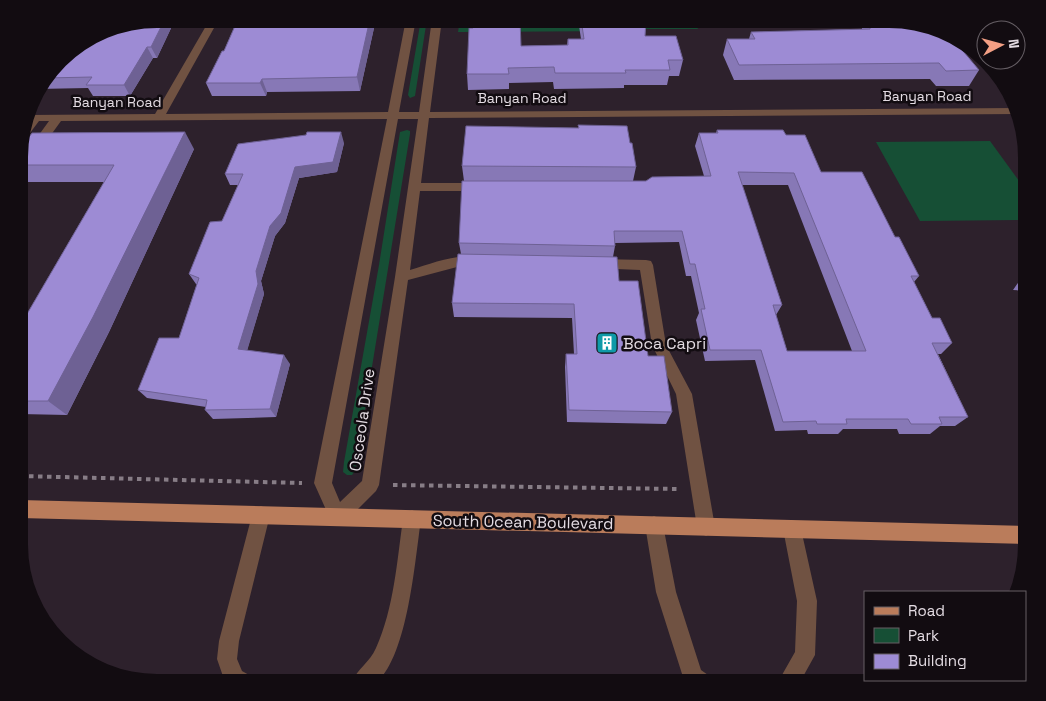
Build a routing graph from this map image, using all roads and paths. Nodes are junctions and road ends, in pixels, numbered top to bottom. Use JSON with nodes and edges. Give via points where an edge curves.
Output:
{"nodes":[{"id":1,"x":209,"y":28,"type":"edge"},
{"id":2,"x":409,"y":28,"type":"edge"},
{"id":3,"x":435,"y":28,"type":"edge"},
{"id":4,"x":1011,"y":111,"type":"edge"},
{"id":5,"x":423,"y":114,"type":"junction"},
{"id":6,"x":393,"y":115,"type":"junction"},
{"id":7,"x":58,"y":117,"type":"junction"},
{"id":8,"x":159,"y":117,"type":"junction"},
{"id":9,"x":33,"y":118,"type":"edge"},
{"id":10,"x":28,"y":158,"type":"edge"},
{"id":11,"x":413,"y":187,"type":"junction"},
{"id":12,"x":493,"y":187,"type":"edge"},
{"id":13,"x":487,"y":263,"type":"edge"},
{"id":14,"x":586,"y":264,"type":"edge"},
{"id":15,"x":402,"y":277,"type":"junction"},
{"id":16,"x":28,"y":509,"type":"edge"},
{"id":17,"x":261,"y":515,"type":"junction"},
{"id":18,"x":338,"y":517,"type":"junction"},
{"id":19,"x":412,"y":519,"type":"junction"},
{"id":20,"x":654,"y":525,"type":"junction"},
{"id":21,"x":706,"y":527,"type":"junction"},
{"id":22,"x":792,"y":529,"type":"junction"},
{"id":23,"x":1018,"y":535,"type":"edge"},
{"id":24,"x":692,"y":673,"type":"edge"},
{"id":25,"x":794,"y":673,"type":"edge"},
{"id":26,"x":232,"y":674,"type":"edge"},
{"id":27,"x":372,"y":674,"type":"edge"}],
"edges":[{"from":1,"to":8,"type":"street"},
{"from":2,"to":6,"type":"street","name":"Osceola Drive"},
{"from":3,"to":5,"type":"street","name":"Osceola Drive"},
{"from":4,"to":5,"type":"street","name":"Banyan Road"},
{"from":5,"to":6,"type":"street","name":"Banyan Road"},
{"from":5,"to":11,"type":"street","name":"Osceola Drive"},
{"from":6,"to":8,"type":"street","name":"Banyan Road"},
{"from":6,"to":18,"type":"street","name":"Osceola Drive","via":[[323,484]]},
{"from":7,"to":8,"type":"street","name":"Banyan Road"},
{"from":7,"to":9,"type":"street","name":"Banyan Road"},
{"from":7,"to":10,"type":"street"},
{"from":11,"to":12,"type":"street"},
{"from":11,"to":15,"type":"street","name":"Osceola Drive"},
{"from":13,"to":15,"type":"street","via":[[457,262]]},
{"from":14,"to":21,"type":"street","via":[[646,264],[659,345],[684,394]]},
{"from":15,"to":18,"type":"street","name":"Osceola Drive","via":[[370,485]]},
{"from":16,"to":17,"type":"main road","name":"South Ocean Boulevard"},
{"from":17,"to":18,"type":"main road","name":"South Ocean Boulevard"},
{"from":17,"to":26,"type":"street","via":[[229,641],[227,659]]},
{"from":18,"to":19,"type":"main road","name":"South Ocean Boulevard"},
{"from":19,"to":20,"type":"main road","name":"South Ocean Boulevard"},
{"from":19,"to":27,"type":"street","via":[[400,603],[383,658]]},
{"from":20,"to":21,"type":"main road","name":"South Ocean Boulevard"},
{"from":20,"to":24,"type":"street","via":[[666,592]]},
{"from":21,"to":22,"type":"main road","name":"South Ocean Boulevard"},
{"from":22,"to":23,"type":"main road","name":"South Ocean Boulevard"},
{"from":22,"to":25,"type":"street","via":[[807,601],[805,655]]}]}
